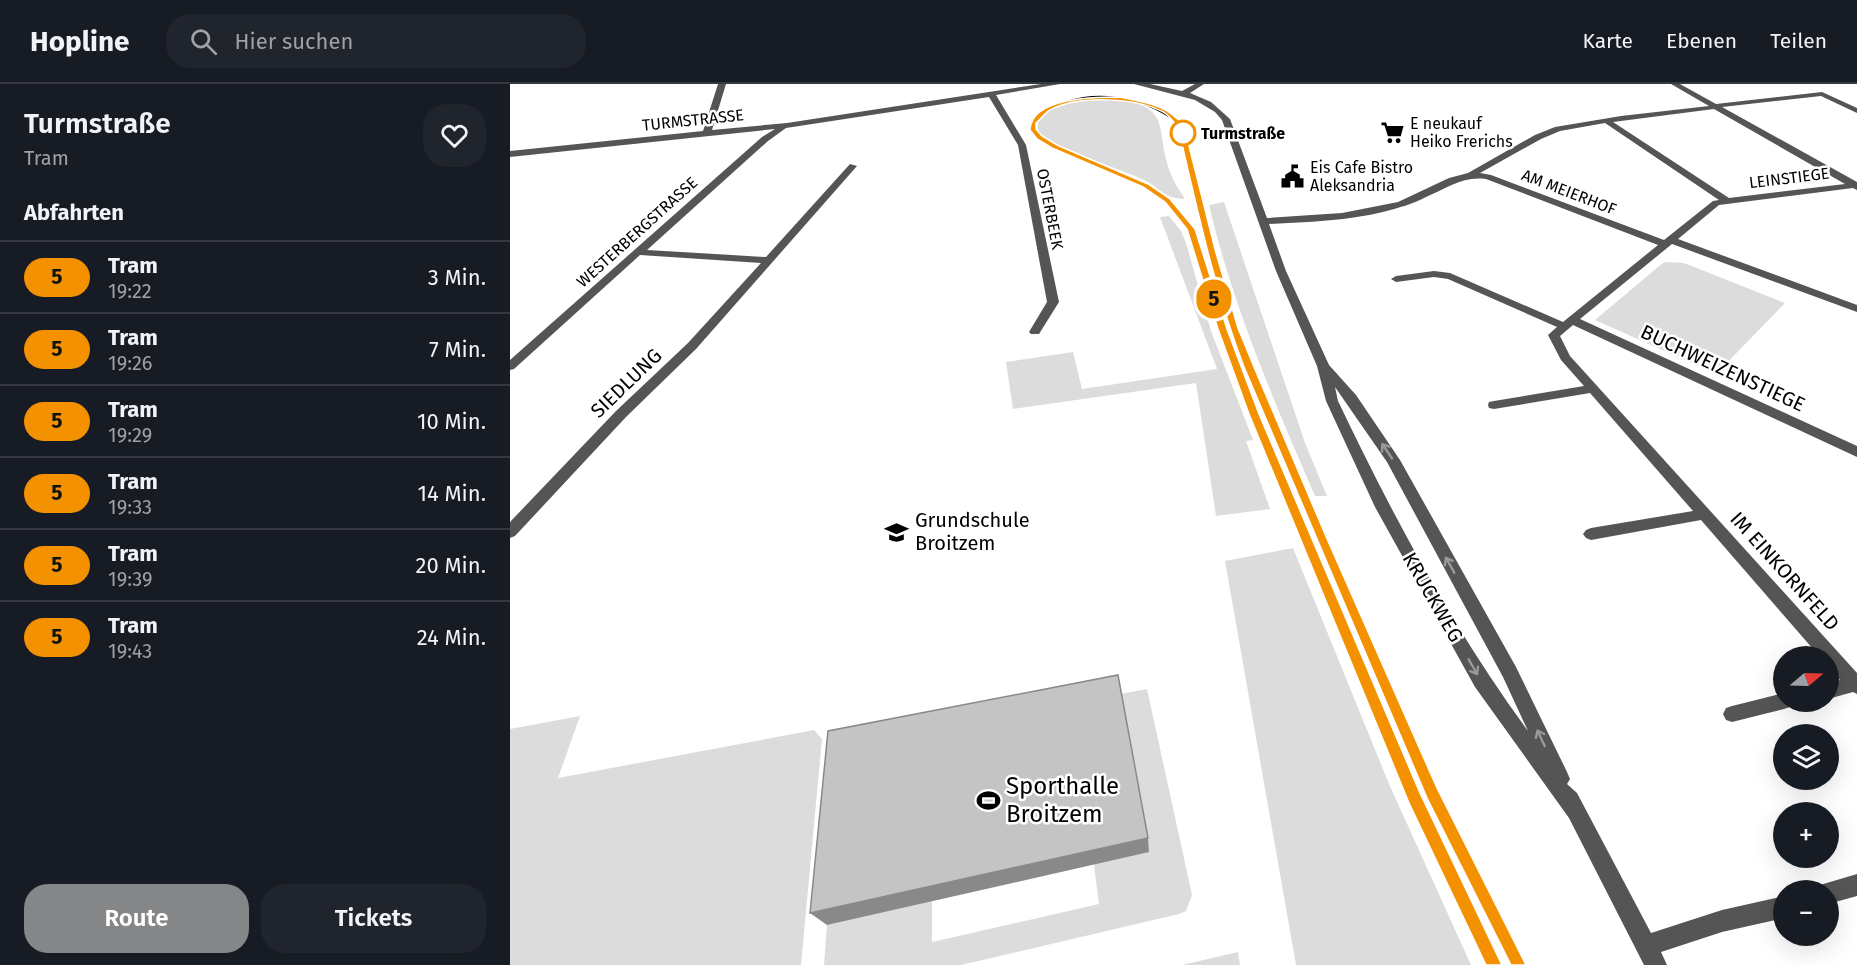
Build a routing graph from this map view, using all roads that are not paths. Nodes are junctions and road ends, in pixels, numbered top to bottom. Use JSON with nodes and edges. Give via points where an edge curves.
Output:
{"nodes":[{"id":1,"x":722,"y":84,"type":"edge"},
{"id":2,"x":1056,"y":84,"type":"edge"},
{"id":3,"x":1138,"y":84,"type":"edge"},
{"id":4,"x":1200,"y":84,"type":"edge"},
{"id":5,"x":1675,"y":84,"type":"edge"},
{"id":6,"x":1801,"y":84,"type":"edge"},
{"id":7,"x":991,"y":94,"type":"junction"},
{"id":8,"x":1182,"y":94,"type":"junction"},
{"id":9,"x":1822,"y":94,"type":"junction"},
{"id":10,"x":1716,"y":107,"type":"junction"},
{"id":11,"x":1857,"y":111,"type":"edge"},
{"id":12,"x":1607,"y":121,"type":"junction"},
{"id":13,"x":787,"y":125,"type":"junction"},
{"id":14,"x":707,"y":133,"type":"junction"},
{"id":15,"x":510,"y":154,"type":"edge"},
{"id":16,"x":853,"y":166,"type":"dead end"},
{"id":17,"x":1472,"y":174,"type":"junction"},
{"id":18,"x":1856,"y":186,"type":"edge"},
{"id":19,"x":1727,"y":201,"type":"junction"},
{"id":20,"x":1262,"y":221,"type":"junction"},
{"id":21,"x":1665,"y":244,"type":"junction"},
{"id":22,"x":637,"y":252,"type":"junction"},
{"id":23,"x":769,"y":260,"type":"junction"},
{"id":24,"x":1396,"y":279,"type":"dead end"},
{"id":25,"x":1857,"y":309,"type":"edge"},
{"id":26,"x":1568,"y":323,"type":"junction"},
{"id":27,"x":1035,"y":333,"type":"dead end"},
{"id":28,"x":510,"y":366,"type":"edge"},
{"id":29,"x":1323,"y":366,"type":"junction"},
{"id":30,"x":1593,"y":388,"type":"junction"},
{"id":31,"x":1494,"y":405,"type":"dead end"},
{"id":32,"x":1857,"y":452,"type":"edge"},
{"id":33,"x":1704,"y":514,"type":"junction"},
{"id":34,"x":510,"y":532,"type":"edge"},
{"id":35,"x":1591,"y":534,"type":"dead end"},
{"id":36,"x":1856,"y":685,"type":"edge"},
{"id":37,"x":1839,"y":689,"type":"edge"},
{"id":38,"x":1773,"y":704,"type":"edge"},
{"id":39,"x":1732,"y":714,"type":"dead end"},
{"id":40,"x":1574,"y":810,"type":"junction"},
{"id":41,"x":1857,"y":885,"type":"edge"},
{"id":42,"x":1839,"y":890,"type":"edge"},
{"id":43,"x":1773,"y":909,"type":"edge"},
{"id":44,"x":1646,"y":946,"type":"junction"},
{"id":45,"x":1656,"y":965,"type":"edge"}],
"edges":[{"from":1,"to":14,"type":"street"},
{"from":2,"to":7,"type":"street","name":"TURMSTRASSE"},
{"from":3,"to":8,"type":"street","name":"KRUCKWEG"},
{"from":4,"to":8,"type":"street"},
{"from":5,"to":10,"type":"street","name":"LEINSTIEGE"},
{"from":6,"to":9,"type":"street"},
{"from":7,"to":13,"type":"street","name":"TURMSTRASSE"},
{"from":7,"to":27,"type":"street","name":"OSTERBEEK","via":[[1022,145],[1053,302]]},
{"from":8,"to":20,"type":"street","name":"KRUCKWEG","via":[[1212,106],[1226,119]]},
{"from":9,"to":10,"type":"street"},
{"from":9,"to":11,"type":"street"},
{"from":10,"to":12,"type":"street"},
{"from":10,"to":18,"type":"street","name":"LEINSTIEGE"},
{"from":12,"to":17,"type":"street","via":[[1549,132]]},
{"from":12,"to":19,"type":"street","name":"LEINSTIEGE"},
{"from":13,"to":14,"type":"street","name":"TURMSTRASSE"},
{"from":13,"to":22,"type":"street","name":"WESTERBERGSTRASSE","via":[[765,139]]},
{"from":14,"to":15,"type":"street","name":"TURMSTRASSE"},
{"from":16,"to":23,"type":"street","name":"SIEDLUNG"},
{"from":17,"to":20,"type":"street","via":[[1392,207]]},
{"from":17,"to":21,"type":"street","name":"AM MEIERHOF"},
{"from":18,"to":19,"type":"street","name":"LEINSTIEGE"},
{"from":19,"to":21,"type":"street","name":"LEINSTIEGE","via":[[1716,202]]},
{"from":20,"to":29,"type":"street","name":"KRUCKWEG"},
{"from":21,"to":25,"type":"street","name":"AM MEIERHOF","via":[[1670,240]]},
{"from":21,"to":26,"type":"street"},
{"from":22,"to":23,"type":"street"},
{"from":22,"to":28,"type":"street","name":"WESTERBERGSTRASSE"},
{"from":23,"to":34,"type":"street","name":"SIEDLUNG","via":[[692,346],[621,414]]},
{"from":24,"to":26,"type":"street","via":[[1450,276]]},
{"from":26,"to":30,"type":"street","name":"IM EINKORNFELD","via":[[1554,335],[1565,357]]},
{"from":26,"to":32,"type":"street","name":"BUCHWEIZENSTIEGE"},
{"from":40,"to":29,"type":"street","name":"KRUCKWEG","one_way":true,"via":[[1510,672],[1393,460],[1351,398]]},
{"from":29,"to":40,"type":"street","name":"KRUCKWEG","one_way":true,"via":[[1332,401],[1387,516],[1481,681]]},
{"from":30,"to":31,"type":"street"},
{"from":30,"to":33,"type":"street","name":"IM EINKORNFELD"},
{"from":33,"to":35,"type":"street","name":"IM EINKORNFELD"},
{"from":33,"to":36,"type":"street","name":"IM EINKORNFELD"},
{"from":36,"to":37,"type":"street","name":"IM EINKORNFELD"},
{"from":38,"to":39,"type":"street"},
{"from":40,"to":44,"type":"street","name":"KRUCKWEG"},
{"from":41,"to":42,"type":"street"},
{"from":43,"to":44,"type":"street","via":[[1722,921]]},
{"from":44,"to":45,"type":"street","name":"KRUCKWEG"}]}
